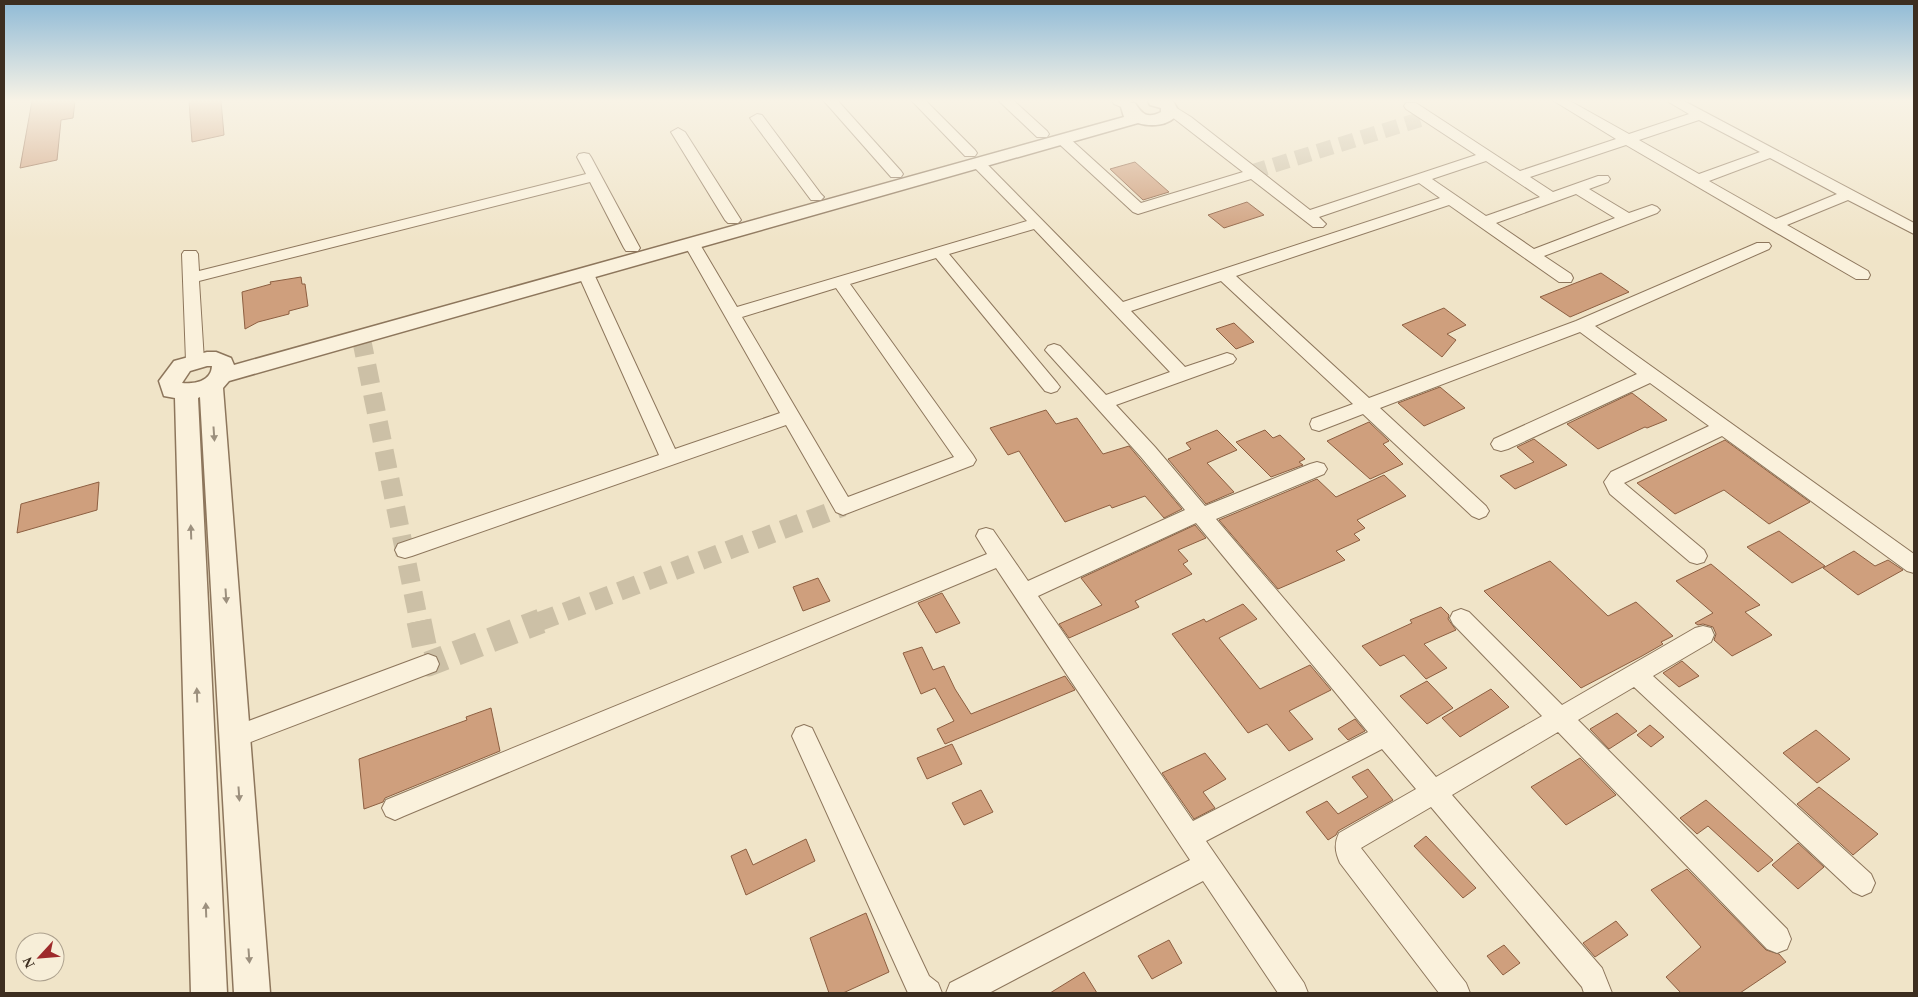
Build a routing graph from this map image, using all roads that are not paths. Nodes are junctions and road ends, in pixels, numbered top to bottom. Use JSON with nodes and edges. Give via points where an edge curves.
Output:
{"nodes":[{"id":1,"x":688,"y":148,"type":"edge"},
{"id":2,"x":779,"y":148,"type":"edge"},
{"id":3,"x":872,"y":148,"type":"edge"},
{"id":4,"x":964,"y":148,"type":"edge"},
{"id":5,"x":1004,"y":148,"type":"edge"},
{"id":6,"x":1023,"y":148,"type":"edge"},
{"id":7,"x":1071,"y":148,"type":"edge"},
{"id":8,"x":1221,"y":148,"type":"edge"},
{"id":9,"x":1474,"y":148,"type":"edge"},
{"id":10,"x":1605,"y":148,"type":"edge"},
{"id":11,"x":1641,"y":148,"type":"edge"},
{"id":12,"x":1763,"y":148,"type":"edge"},
{"id":13,"x":1771,"y":152,"type":"junction"},
{"id":14,"x":1487,"y":156,"type":"junction"},
{"id":15,"x":584,"y":157,"type":"dead end"},
{"id":16,"x":974,"y":158,"type":"junction"},
{"id":17,"x":1254,"y":173,"type":"junction"},
{"id":18,"x":896,"y":174,"type":"junction"},
{"id":19,"x":594,"y":176,"type":"junction"},
{"id":20,"x":1519,"y":176,"type":"junction"},
{"id":21,"x":1421,"y":178,"type":"junction"},
{"id":22,"x":1603,"y":179,"type":"dead end"},
{"id":23,"x":1697,"y":180,"type":"junction"},
{"id":24,"x":1577,"y":188,"type":"junction"},
{"id":25,"x":1849,"y":194,"type":"junction"},
{"id":26,"x":816,"y":197,"type":"junction"},
{"id":27,"x":1552,"y":197,"type":"junction"},
{"id":28,"x":1451,"y":199,"type":"junction"},
{"id":29,"x":1652,"y":210,"type":"dead end"},
{"id":30,"x":1626,"y":219,"type":"junction"},
{"id":31,"x":733,"y":220,"type":"junction"},
{"id":32,"x":1484,"y":222,"type":"junction"},
{"id":33,"x":1037,"y":223,"type":"junction"},
{"id":34,"x":1775,"y":225,"type":"junction"},
{"id":35,"x":1914,"y":229,"type":"edge"},
{"id":36,"x":692,"y":244,"type":"junction"},
{"id":37,"x":1763,"y":246,"type":"dead end"},
{"id":38,"x":632,"y":248,"type":"junction"},
{"id":39,"x":939,"y":252,"type":"junction"},
{"id":40,"x":190,"y":254,"type":"dead end"},
{"id":41,"x":1532,"y":255,"type":"junction"},
{"id":42,"x":586,"y":274,"type":"junction"},
{"id":43,"x":1224,"y":274,"type":"junction"},
{"id":44,"x":1862,"y":275,"type":"dead end"},
{"id":45,"x":191,"y":278,"type":"junction"},
{"id":46,"x":1565,"y":278,"type":"dead end"},
{"id":47,"x":840,"y":282,"type":"junction"},
{"id":48,"x":1119,"y":308,"type":"junction"},
{"id":49,"x":732,"y":314,"type":"junction"},
{"id":50,"x":1582,"y":325,"type":"junction"},
{"id":51,"x":1054,"y":350,"type":"dead end"},
{"id":52,"x":1227,"y":359,"type":"dead end"},
{"id":53,"x":195,"y":361,"type":"junction"},
{"id":54,"x":1182,"y":374,"type":"junction"},
{"id":55,"x":1651,"y":375,"type":"junction"},
{"id":56,"x":210,"y":379,"type":"junction"},
{"id":57,"x":1051,"y":387,"type":"dead end"},
{"id":58,"x":1108,"y":402,"type":"dead end"},
{"id":59,"x":1365,"y":406,"type":"junction"},
{"id":60,"x":791,"y":416,"type":"junction"},
{"id":61,"x":1319,"y":424,"type":"dead end"},
{"id":62,"x":1723,"y":427,"type":"junction"},
{"id":63,"x":1501,"y":444,"type":"dead end"},
{"id":64,"x":670,"y":458,"type":"junction"},
{"id":65,"x":1317,"y":469,"type":"dead end"},
{"id":66,"x":1479,"y":511,"type":"dead end"},
{"id":67,"x":1201,"y":514,"type":"junction"},
{"id":68,"x":986,"y":536,"type":"dead end"},
{"id":69,"x":405,"y":550,"type":"dead end"},
{"id":70,"x":1697,"y":556,"type":"dead end"},
{"id":71,"x":1000,"y":557,"type":"junction"},
{"id":72,"x":1914,"y":565,"type":"edge"},
{"id":73,"x":1024,"y":593,"type":"junction"},
{"id":74,"x":1461,"y":618,"type":"dead end"},
{"id":75,"x":1704,"y":636,"type":"dead end"},
{"id":76,"x":428,"y":664,"type":"dead end"},
{"id":77,"x":1635,"y":674,"type":"junction"},
{"id":78,"x":1560,"y":719,"type":"junction"},
{"id":79,"x":199,"y":732,"type":"junction"},
{"id":80,"x":235,"y":735,"type":"junction"},
{"id":81,"x":1385,"y":735,"type":"junction"},
{"id":82,"x":804,"y":736,"type":"dead end"},
{"id":83,"x":200,"y":765,"type":"junction"},
{"id":84,"x":1434,"y":793,"type":"junction"},
{"id":85,"x":395,"y":808,"type":"dead end"},
{"id":86,"x":1188,"y":837,"type":"junction"},
{"id":87,"x":1207,"y":865,"type":"junction"},
{"id":88,"x":1862,"y":883,"type":"dead end"},
{"id":89,"x":1777,"y":939,"type":"dead end"},
{"id":90,"x":209,"y":993,"type":"edge"},
{"id":91,"x":252,"y":993,"type":"edge"},
{"id":92,"x":928,"y":993,"type":"edge"},
{"id":93,"x":960,"y":993,"type":"edge"},
{"id":94,"x":1294,"y":993,"type":"edge"},
{"id":95,"x":1456,"y":993,"type":"edge"},
{"id":96,"x":1598,"y":993,"type":"edge"}],
"edges":[{"from":1,"to":31,"type":"street"},
{"from":2,"to":26,"type":"street"},
{"from":3,"to":18,"type":"street"},
{"from":4,"to":16,"type":"street"},
{"from":5,"to":16,"type":"street"},
{"from":6,"to":16,"type":"street"},
{"from":7,"to":17,"type":"street","via":[[1138,208]]},
{"from":8,"to":17,"type":"street"},
{"from":9,"to":14,"type":"street"},
{"from":10,"to":20,"type":"street"},
{"from":11,"to":23,"type":"street"},
{"from":12,"to":13,"type":"street"},
{"from":13,"to":23,"type":"street"},
{"from":13,"to":25,"type":"street"},
{"from":14,"to":20,"type":"street"},
{"from":14,"to":21,"type":"street"},
{"from":15,"to":19,"type":"street"},
{"from":16,"to":18,"type":"street"},
{"from":16,"to":33,"type":"street"},
{"from":16,"to":36,"type":"street"},
{"from":17,"to":21,"type":"street","via":[[1312,220]]},
{"from":18,"to":26,"type":"street"},
{"from":19,"to":38,"type":"street"},
{"from":19,"to":45,"type":"street"},
{"from":20,"to":27,"type":"street"},
{"from":21,"to":28,"type":"street"},
{"from":22,"to":24,"type":"street"},
{"from":23,"to":34,"type":"street"},
{"from":24,"to":27,"type":"street"},
{"from":24,"to":30,"type":"street"},
{"from":25,"to":34,"type":"street"},
{"from":25,"to":35,"type":"street"},
{"from":26,"to":31,"type":"street"},
{"from":27,"to":32,"type":"street"},
{"from":28,"to":32,"type":"street"},
{"from":28,"to":43,"type":"street"},
{"from":29,"to":30,"type":"street"},
{"from":30,"to":41,"type":"street"},
{"from":31,"to":38,"type":"street"},
{"from":32,"to":41,"type":"street"},
{"from":33,"to":39,"type":"street"},
{"from":33,"to":48,"type":"street"},
{"from":34,"to":44,"type":"street"},
{"from":36,"to":42,"type":"street"},
{"from":36,"to":49,"type":"street"},
{"from":37,"to":50,"type":"street"},
{"from":38,"to":56,"type":"street"},
{"from":39,"to":47,"type":"street"},
{"from":39,"to":57,"type":"street"},
{"from":40,"to":45,"type":"street"},
{"from":41,"to":46,"type":"street"},
{"from":42,"to":56,"type":"street"},
{"from":42,"to":64,"type":"street"},
{"from":43,"to":48,"type":"street"},
{"from":43,"to":59,"type":"street"},
{"from":45,"to":53,"type":"street"},
{"from":47,"to":49,"type":"street"},
{"from":47,"to":60,"type":"street","via":[[973,458],[843,507]]},
{"from":48,"to":54,"type":"street"},
{"from":49,"to":60,"type":"street"},
{"from":50,"to":55,"type":"street"},
{"from":50,"to":59,"type":"street"},
{"from":51,"to":67,"type":"street"},
{"from":52,"to":54,"type":"street"},
{"from":53,"to":56,"type":"street","via":[[216,359]]},
{"from":53,"to":56,"type":"street","via":[[182,366],[170,381],[172,390]]},
{"from":54,"to":58,"type":"street"},
{"from":55,"to":62,"type":"street"},
{"from":55,"to":63,"type":"street"},
{"from":79,"to":56,"type":"street","one_way":true},
{"from":56,"to":80,"type":"street","one_way":true},
{"from":59,"to":61,"type":"street"},
{"from":59,"to":66,"type":"street"},
{"from":60,"to":64,"type":"street"},
{"from":62,"to":70,"type":"street","via":[[1618,477],[1614,482]]},
{"from":62,"to":72,"type":"street"},
{"from":64,"to":69,"type":"street"},
{"from":65,"to":67,"type":"street"},
{"from":67,"to":73,"type":"street"},
{"from":67,"to":81,"type":"street"},
{"from":68,"to":71,"type":"street"},
{"from":71,"to":73,"type":"street"},
{"from":71,"to":85,"type":"street"},
{"from":73,"to":86,"type":"street"},
{"from":74,"to":78,"type":"street"},
{"from":75,"to":77,"type":"street"},
{"from":76,"to":80,"type":"street"},
{"from":77,"to":78,"type":"street"},
{"from":77,"to":88,"type":"street"},
{"from":78,"to":84,"type":"street"},
{"from":78,"to":89,"type":"street"},
{"from":79,"to":80,"type":"street"},
{"from":79,"to":83,"type":"street"},
{"from":80,"to":83,"type":"street"},
{"from":80,"to":91,"type":"street","one_way":true},
{"from":81,"to":84,"type":"street"},
{"from":81,"to":86,"type":"street"},
{"from":82,"to":92,"type":"street","via":[[918,986]]},
{"from":90,"to":83,"type":"street","one_way":true},
{"from":84,"to":95,"type":"street","via":[[1348,842],[1348,848],[1349,854]]},
{"from":84,"to":96,"type":"street","via":[[1592,978]]},
{"from":86,"to":87,"type":"street"},
{"from":87,"to":93,"type":"street"},
{"from":87,"to":94,"type":"street"}]}
